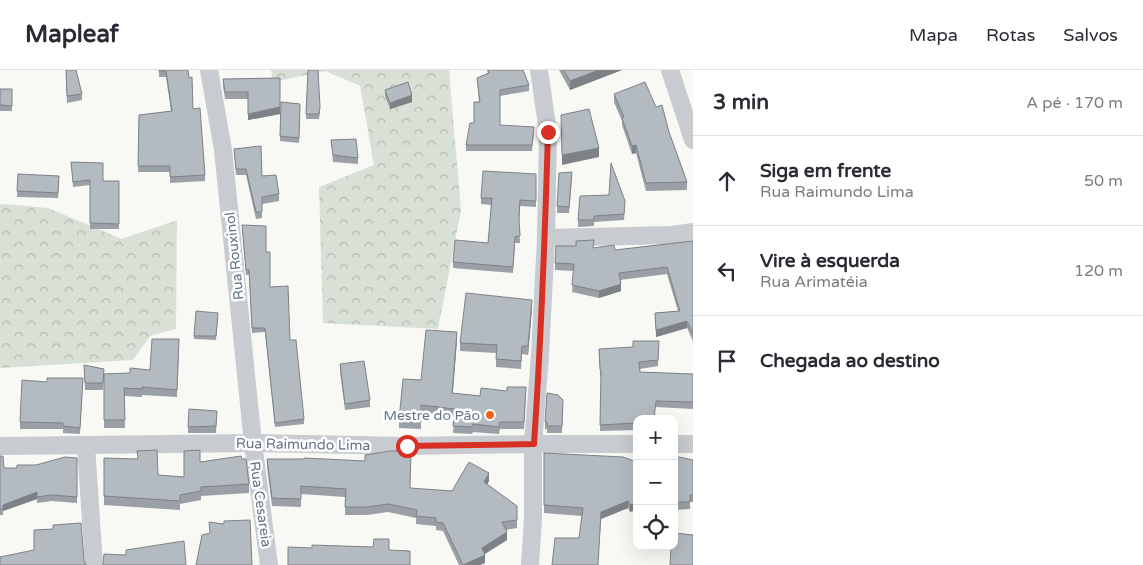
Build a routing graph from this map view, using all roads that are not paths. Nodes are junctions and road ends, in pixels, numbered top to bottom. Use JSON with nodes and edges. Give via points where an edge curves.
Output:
{"nodes":[{"id":1,"x":210,"y":70,"type":"edge"},
{"id":2,"x":540,"y":70,"type":"edge"},
{"id":3,"x":670,"y":70,"type":"edge"},
{"id":4,"x":693,"y":140,"type":"edge"},
{"id":5,"x":693,"y":232,"type":"edge"},
{"id":6,"x":546,"y":238,"type":"junction"},
{"id":7,"x":253,"y":443,"type":"junction"},
{"id":8,"x":534,"y":444,"type":"junction"},
{"id":9,"x":633,"y":444,"type":"edge"},
{"id":10,"x":678,"y":444,"type":"edge"},
{"id":11,"x":693,"y":444,"type":"edge"},
{"id":12,"x":0,"y":446,"type":"edge"},
{"id":13,"x":86,"y":446,"type":"junction"},
{"id":14,"x":94,"y":565,"type":"edge"},
{"id":15,"x":269,"y":565,"type":"edge"},
{"id":16,"x":530,"y":565,"type":"edge"}],
"edges":[{"from":1,"to":7,"type":"street","name":"Rua Rouxinol","via":[[223,150]]},
{"from":2,"to":6,"type":"street","via":[[548,132]]},
{"from":3,"to":4,"type":"street"},
{"from":5,"to":6,"type":"street"},
{"from":6,"to":8,"type":"street"},
{"from":7,"to":8,"type":"street","name":"Rua Raimundo Lima"},
{"from":7,"to":13,"type":"street","name":"Rua Raimundo Lima"},
{"from":7,"to":15,"type":"street","name":"Rua Cesareia"},
{"from":8,"to":9,"type":"street","name":"Rua Raimundo Lima"},
{"from":8,"to":16,"type":"street"},
{"from":10,"to":11,"type":"street"},
{"from":12,"to":13,"type":"street","name":"Rua Raimundo Lima"},
{"from":13,"to":14,"type":"street"}]}
